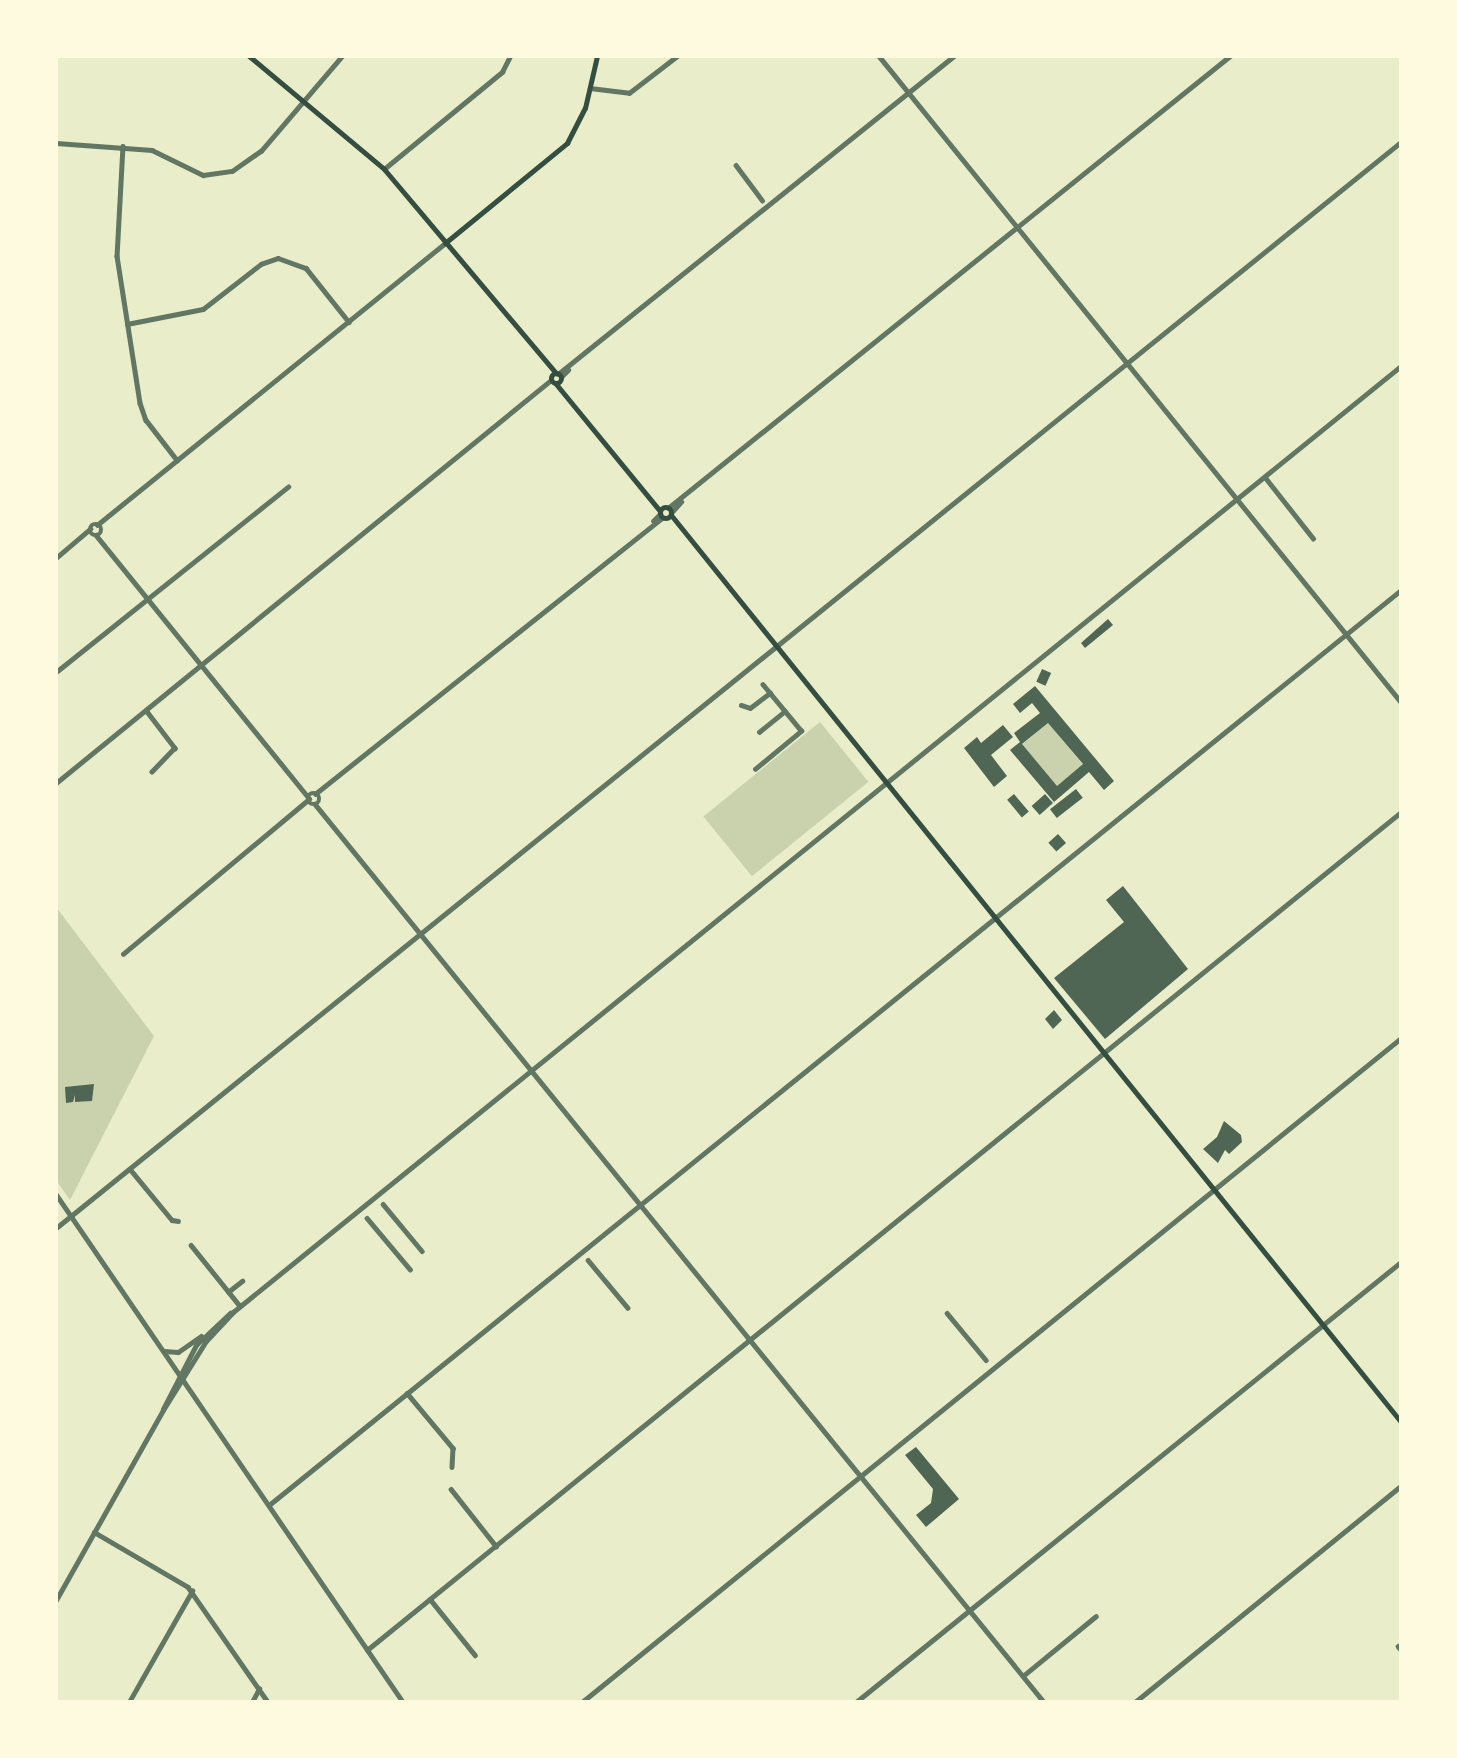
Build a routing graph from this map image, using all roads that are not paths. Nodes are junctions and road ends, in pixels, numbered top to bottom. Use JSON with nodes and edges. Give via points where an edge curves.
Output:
{"nodes":[{"id":1,"x":249,"y":56,"type":"edge"},
{"id":2,"x":342,"y":56,"type":"edge"},
{"id":3,"x":510,"y":56,"type":"edge"},
{"id":4,"x":597,"y":56,"type":"edge"},
{"id":5,"x":677,"y":56,"type":"edge"},
{"id":6,"x":878,"y":56,"type":"edge"},
{"id":7,"x":954,"y":56,"type":"edge"},
{"id":8,"x":1230,"y":56,"type":"edge"},
{"id":9,"x":590,"y":88,"type":"junction"},
{"id":10,"x":908,"y":93,"type":"junction"},
{"id":11,"x":303,"y":100,"type":"junction"},
{"id":12,"x":1401,"y":142,"type":"edge"},
{"id":13,"x":56,"y":143,"type":"edge"},
{"id":14,"x":124,"y":146,"type":"junction"},
{"id":15,"x":736,"y":165,"type":"dead end"},
{"id":16,"x":384,"y":169,"type":"junction"},
{"id":17,"x":762,"y":200,"type":"dead end"},
{"id":18,"x":1018,"y":228,"type":"junction"},
{"id":19,"x":444,"y":243,"type":"junction"},
{"id":20,"x":349,"y":322,"type":"junction"},
{"id":21,"x":127,"y":324,"type":"junction"},
{"id":22,"x":1127,"y":363,"type":"junction"},
{"id":23,"x":1401,"y":366,"type":"edge"},
{"id":24,"x":556,"y":378,"type":"junction"},
{"id":25,"x":177,"y":460,"type":"junction"},
{"id":26,"x":1265,"y":477,"type":"junction"},
{"id":27,"x":288,"y":487,"type":"dead end"},
{"id":28,"x":1237,"y":499,"type":"junction"},
{"id":29,"x":666,"y":513,"type":"junction"},
{"id":30,"x":110,"y":515,"type":"junction"},
{"id":31,"x":96,"y":532,"type":"junction"},
{"id":32,"x":1313,"y":538,"type":"dead end"},
{"id":33,"x":56,"y":558,"type":"edge"},
{"id":34,"x":1401,"y":590,"type":"edge"},
{"id":35,"x":149,"y":597,"type":"junction"},
{"id":36,"x":1346,"y":634,"type":"junction"},
{"id":37,"x":775,"y":648,"type":"junction"},
{"id":38,"x":203,"y":664,"type":"junction"},
{"id":39,"x":56,"y":672,"type":"edge"},
{"id":40,"x":763,"y":685,"type":"dead end"},
{"id":41,"x":770,"y":693,"type":"junction"},
{"id":42,"x":1401,"y":702,"type":"edge"},
{"id":43,"x":741,"y":705,"type":"dead end"},
{"id":44,"x":146,"y":710,"type":"junction"},
{"id":45,"x":785,"y":711,"type":"junction"},
{"id":46,"x":759,"y":732,"type":"dead end"},
{"id":47,"x":755,"y":769,"type":"dead end"},
{"id":48,"x":152,"y":772,"type":"dead end"},
{"id":49,"x":56,"y":783,"type":"edge"},
{"id":50,"x":884,"y":783,"type":"junction"},
{"id":51,"x":314,"y":799,"type":"junction"},
{"id":52,"x":1401,"y":812,"type":"edge"},
{"id":53,"x":993,"y":920,"type":"junction"},
{"id":54,"x":421,"y":934,"type":"junction"},
{"id":55,"x":122,"y":954,"type":"dead end"},
{"id":56,"x":1401,"y":1038,"type":"edge"},
{"id":57,"x":1103,"y":1055,"type":"junction"},
{"id":58,"x":532,"y":1068,"type":"junction"},
{"id":59,"x":130,"y":1169,"type":"junction"},
{"id":60,"x":1213,"y":1190,"type":"junction"},
{"id":61,"x":56,"y":1194,"type":"edge"},
{"id":62,"x":383,"y":1205,"type":"dead end"},
{"id":63,"x":641,"y":1205,"type":"junction"},
{"id":64,"x":72,"y":1217,"type":"junction"},
{"id":65,"x":367,"y":1218,"type":"dead end"},
{"id":66,"x":178,"y":1221,"type":"dead end"},
{"id":67,"x":56,"y":1228,"type":"edge"},
{"id":68,"x":191,"y":1245,"type":"dead end"},
{"id":69,"x":422,"y":1251,"type":"dead end"},
{"id":70,"x":588,"y":1260,"type":"dead end"},
{"id":71,"x":1401,"y":1262,"type":"edge"},
{"id":72,"x":410,"y":1269,"type":"dead end"},
{"id":73,"x":242,"y":1281,"type":"dead end"},
{"id":74,"x":228,"y":1292,"type":"junction"},
{"id":75,"x":240,"y":1306,"type":"junction"},
{"id":76,"x":628,"y":1308,"type":"dead end"},
{"id":77,"x":233,"y":1312,"type":"junction"},
{"id":78,"x":947,"y":1314,"type":"dead end"},
{"id":79,"x":1323,"y":1325,"type":"junction"},
{"id":80,"x":202,"y":1336,"type":"junction"},
{"id":81,"x":751,"y":1340,"type":"junction"},
{"id":82,"x":164,"y":1351,"type":"junction"},
{"id":83,"x":986,"y":1360,"type":"dead end"},
{"id":84,"x":179,"y":1373,"type":"junction"},
{"id":85,"x":183,"y":1379,"type":"junction"},
{"id":86,"x":407,"y":1394,"type":"junction"},
{"id":87,"x":163,"y":1410,"type":"junction"},
{"id":88,"x":1401,"y":1422,"type":"edge"},
{"id":89,"x":452,"y":1467,"type":"dead end"},
{"id":90,"x":861,"y":1476,"type":"junction"},
{"id":91,"x":1401,"y":1486,"type":"edge"},
{"id":92,"x":451,"y":1489,"type":"dead end"},
{"id":93,"x":269,"y":1505,"type":"junction"},
{"id":94,"x":94,"y":1532,"type":"junction"},
{"id":95,"x":496,"y":1546,"type":"junction"},
{"id":96,"x":192,"y":1591,"type":"junction"},
{"id":97,"x":430,"y":1599,"type":"junction"},
{"id":98,"x":56,"y":1600,"type":"edge"},
{"id":99,"x":970,"y":1610,"type":"junction"},
{"id":100,"x":1096,"y":1616,"type":"dead end"},
{"id":101,"x":367,"y":1650,"type":"junction"},
{"id":102,"x":475,"y":1655,"type":"dead end"},
{"id":103,"x":1023,"y":1676,"type":"junction"},
{"id":104,"x":259,"y":1689,"type":"junction"},
{"id":105,"x":129,"y":1702,"type":"edge"},
{"id":106,"x":252,"y":1702,"type":"edge"},
{"id":107,"x":268,"y":1702,"type":"edge"},
{"id":108,"x":403,"y":1702,"type":"edge"},
{"id":109,"x":582,"y":1702,"type":"edge"},
{"id":110,"x":856,"y":1702,"type":"edge"},
{"id":111,"x":1044,"y":1702,"type":"edge"},
{"id":112,"x":1135,"y":1702,"type":"edge"}],
"edges":[{"from":1,"to":11,"type":"main road"},
{"from":2,"to":11,"type":"street"},
{"from":3,"to":16,"type":"street","via":[[502,72]]},
{"from":4,"to":9,"type":"main road"},
{"from":5,"to":9,"type":"street","via":[[629,93]]},
{"from":6,"to":10,"type":"street"},
{"from":7,"to":10,"type":"street"},
{"from":8,"to":18,"type":"street"},
{"from":9,"to":19,"type":"main road","via":[[581,119],[564,147]]},
{"from":10,"to":18,"type":"street"},
{"from":10,"to":24,"type":"street"},
{"from":11,"to":14,"type":"street","via":[[261,151],[219,174],[196,173],[152,150]]},
{"from":11,"to":16,"type":"main road"},
{"from":12,"to":22,"type":"street"},
{"from":13,"to":14,"type":"street"},
{"from":14,"to":21,"type":"street","via":[[117,256]]},
{"from":15,"to":17,"type":"street"},
{"from":16,"to":19,"type":"main road"},
{"from":18,"to":22,"type":"street"},
{"from":18,"to":29,"type":"street"},
{"from":19,"to":20,"type":"street"},
{"from":19,"to":24,"type":"main road"},
{"from":20,"to":21,"type":"street","via":[[306,268],[278,258],[261,264],[198,311]]},
{"from":20,"to":25,"type":"street"},
{"from":21,"to":25,"type":"street","via":[[144,416]]},
{"from":22,"to":28,"type":"street"},
{"from":22,"to":37,"type":"street"},
{"from":23,"to":26,"type":"street"},
{"from":24,"to":29,"type":"main road"},
{"from":24,"to":38,"type":"street"},
{"from":25,"to":30,"type":"street"},
{"from":26,"to":28,"type":"street"},
{"from":26,"to":32,"type":"street"},
{"from":27,"to":35,"type":"street"},
{"from":28,"to":36,"type":"street"},
{"from":28,"to":50,"type":"street"},
{"from":29,"to":37,"type":"main road"},
{"from":29,"to":51,"type":"street"},
{"from":30,"to":31,"type":"street"},
{"from":30,"to":31,"type":"street","via":[[97,525]]},
{"from":31,"to":33,"type":"street"},
{"from":31,"to":35,"type":"street"},
{"from":34,"to":36,"type":"street"},
{"from":35,"to":38,"type":"street"},
{"from":35,"to":39,"type":"street"},
{"from":36,"to":42,"type":"street"},
{"from":36,"to":53,"type":"street"},
{"from":37,"to":50,"type":"main road"},
{"from":37,"to":54,"type":"street"},
{"from":38,"to":44,"type":"street"},
{"from":38,"to":51,"type":"street"},
{"from":40,"to":41,"type":"street"},
{"from":41,"to":43,"type":"street","via":[[750,708]]},
{"from":41,"to":45,"type":"street"},
{"from":44,"to":48,"type":"street","via":[[175,748]]},
{"from":44,"to":49,"type":"street"},
{"from":45,"to":46,"type":"street"},
{"from":45,"to":47,"type":"street","via":[[801,731]]},
{"from":50,"to":53,"type":"main road"},
{"from":50,"to":58,"type":"street"},
{"from":51,"to":54,"type":"street"},
{"from":51,"to":55,"type":"street"},
{"from":52,"to":57,"type":"street"},
{"from":53,"to":57,"type":"main road"},
{"from":53,"to":63,"type":"street"},
{"from":54,"to":58,"type":"street"},
{"from":54,"to":59,"type":"street"},
{"from":56,"to":60,"type":"street"},
{"from":57,"to":60,"type":"main road"},
{"from":57,"to":81,"type":"street"},
{"from":58,"to":63,"type":"street"},
{"from":58,"to":75,"type":"street"},
{"from":59,"to":64,"type":"street"},
{"from":59,"to":66,"type":"street","via":[[172,1220]]},
{"from":60,"to":79,"type":"main road"},
{"from":60,"to":90,"type":"street"},
{"from":61,"to":64,"type":"street"},
{"from":62,"to":69,"type":"street"},
{"from":63,"to":81,"type":"street"},
{"from":63,"to":86,"type":"street"},
{"from":64,"to":67,"type":"street"},
{"from":64,"to":82,"type":"street"},
{"from":65,"to":72,"type":"street"},
{"from":68,"to":74,"type":"street"},
{"from":70,"to":76,"type":"street"},
{"from":71,"to":79,"type":"street"},
{"from":73,"to":74,"type":"street"},
{"from":74,"to":75,"type":"street"},
{"from":75,"to":77,"type":"street"},
{"from":77,"to":80,"type":"street"},
{"from":77,"to":85,"type":"street","via":[[206,1341]]},
{"from":78,"to":83,"type":"street"},
{"from":79,"to":88,"type":"main road"},
{"from":79,"to":99,"type":"street"},
{"from":80,"to":82,"type":"street","via":[[177,1352]]},
{"from":80,"to":84,"type":"street"},
{"from":81,"to":90,"type":"street"},
{"from":81,"to":95,"type":"street"},
{"from":82,"to":84,"type":"street"},
{"from":84,"to":85,"type":"street"},
{"from":84,"to":87,"type":"street"},
{"from":85,"to":87,"type":"street"},
{"from":85,"to":93,"type":"street"},
{"from":86,"to":89,"type":"street","via":[[453,1448]]},
{"from":86,"to":93,"type":"street"},
{"from":87,"to":94,"type":"street"},
{"from":90,"to":99,"type":"street"},
{"from":90,"to":109,"type":"street"},
{"from":91,"to":112,"type":"street"},
{"from":92,"to":95,"type":"street"},
{"from":93,"to":101,"type":"street"},
{"from":94,"to":96,"type":"street","via":[[173,1575]]},
{"from":94,"to":98,"type":"street"},
{"from":95,"to":97,"type":"street"},
{"from":96,"to":104,"type":"street"},
{"from":96,"to":105,"type":"street"},
{"from":97,"to":101,"type":"street"},
{"from":97,"to":102,"type":"street"},
{"from":99,"to":103,"type":"street"},
{"from":99,"to":110,"type":"street"},
{"from":100,"to":103,"type":"street"},
{"from":101,"to":108,"type":"street"},
{"from":103,"to":111,"type":"street"},
{"from":104,"to":106,"type":"street"},
{"from":104,"to":107,"type":"street"}]}
